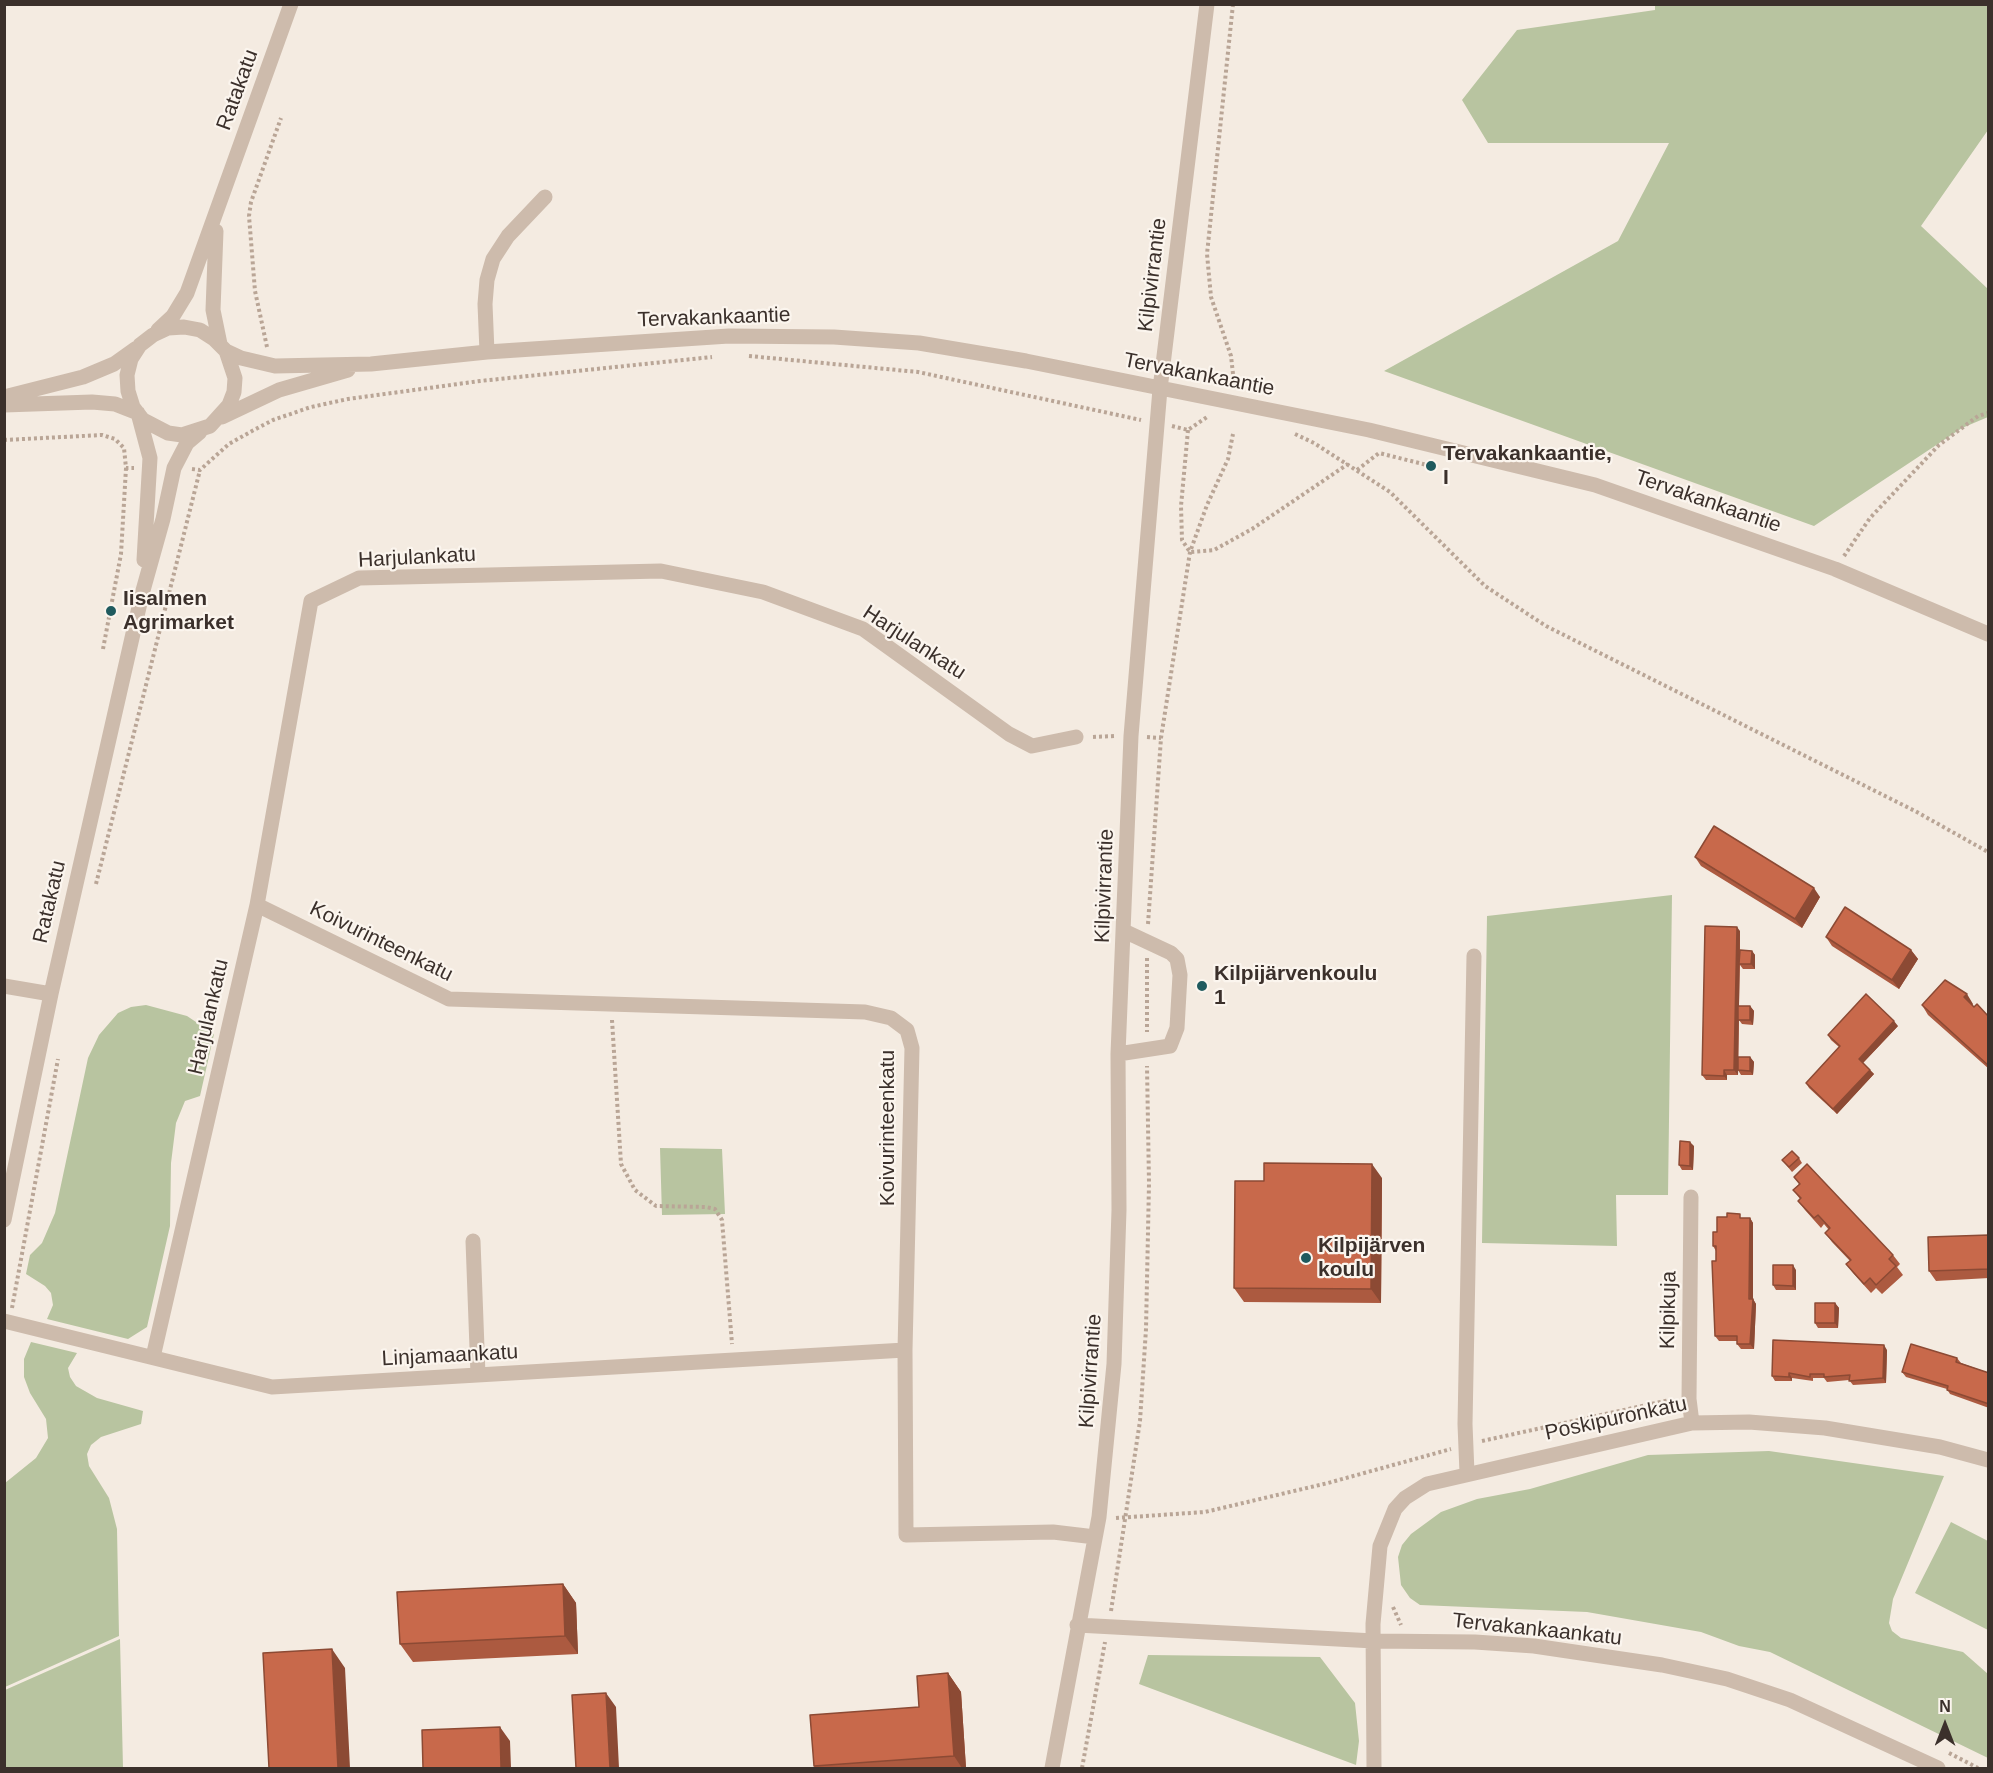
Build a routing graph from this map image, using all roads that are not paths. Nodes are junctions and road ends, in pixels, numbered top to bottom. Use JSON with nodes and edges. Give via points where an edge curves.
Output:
{"nodes":[{"id":1,"x":291,"y":4,"type":"edge"},
{"id":2,"x":1207,"y":4,"type":"edge"},
{"id":3,"x":224,"y":189,"type":"junction"},
{"id":4,"x":546,"y":197,"type":"dead end"},
{"id":5,"x":153,"y":334,"type":"junction"},
{"id":6,"x":140,"y":345,"type":"junction"},
{"id":7,"x":223,"y":348,"type":"junction"},
{"id":8,"x":487,"y":352,"type":"junction"},
{"id":9,"x":371,"y":364,"type":"junction"},
{"id":10,"x":1160,"y":389,"type":"junction"},
{"id":11,"x":4,"y":396,"type":"edge"},
{"id":12,"x":4,"y":405,"type":"edge"},
{"id":13,"x":138,"y":413,"type":"junction"},
{"id":14,"x":221,"y":417,"type":"junction"},
{"id":15,"x":202,"y":430,"type":"junction"},
{"id":16,"x":142,"y":594,"type":"junction"},
{"id":17,"x":1989,"y":634,"type":"edge"},
{"id":18,"x":1076,"y":737,"type":"dead end"},
{"id":19,"x":257,"y":905,"type":"junction"},
{"id":20,"x":1124,"y":931,"type":"junction"},
{"id":21,"x":1474,"y":956,"type":"dead end"},
{"id":22,"x":4,"y":986,"type":"edge"},
{"id":23,"x":51,"y":994,"type":"junction"},
{"id":24,"x":1118,"y":1054,"type":"junction"},
{"id":25,"x":1691,"y":1197,"type":"dead end"},
{"id":26,"x":4,"y":1220,"type":"edge"},
{"id":27,"x":473,"y":1241,"type":"dead end"},
{"id":28,"x":7,"y":1322,"type":"edge"},
{"id":29,"x":905,"y":1350,"type":"junction"},
{"id":30,"x":153,"y":1358,"type":"junction"},
{"id":31,"x":477,"y":1375,"type":"junction"},
{"id":32,"x":1692,"y":1423,"type":"junction"},
{"id":33,"x":1989,"y":1461,"type":"edge"},
{"id":34,"x":1467,"y":1473,"type":"junction"},
{"id":35,"x":1095,"y":1537,"type":"junction"},
{"id":36,"x":1077,"y":1625,"type":"junction"},
{"id":37,"x":1374,"y":1641,"type":"junction"},
{"id":38,"x":1052,"y":1768,"type":"edge"},
{"id":39,"x":1374,"y":1768,"type":"edge"},
{"id":40,"x":1938,"y":1768,"type":"edge"}],
"edges":[{"from":1,"to":3,"type":"street","name":"Ratakatu"},
{"from":2,"to":10,"type":"street","name":"Kilpivirrantie"},
{"from":3,"to":5,"type":"street","name":"Ratakatu","via":[[188,293],[173,316]]},
{"from":3,"to":7,"type":"street","name":"Ratakatu","via":[[212,282],[213,310]]},
{"from":4,"to":8,"type":"street","via":[[508,236],[493,260],[485,304]]},
{"from":5,"to":6,"type":"street"},
{"from":5,"to":7,"type":"street","via":[[168,328],[200,330]]},
{"from":6,"to":11,"type":"street","via":[[114,364],[83,377]]},
{"from":6,"to":13,"type":"street","via":[[127,375],[128,391]]},
{"from":7,"to":9,"type":"street","name":"Tervakankaantie","via":[[269,365]]},
{"from":7,"to":14,"type":"street","via":[[232,364],[234,385]]},
{"from":8,"to":9,"type":"street","name":"Tervakankaantie"},
{"from":8,"to":10,"type":"street","name":"Tervakankaantie","via":[[729,336],[834,337],[919,343]]},
{"from":9,"to":14,"type":"street","name":"Tervakankaantie","via":[[268,394]]},
{"from":10,"to":17,"type":"street","name":"Tervakankaantie","via":[[1369,430],[1595,485],[1835,569]]},
{"from":10,"to":20,"type":"street","name":"Kilpivirrantie","via":[[1131,736]]},
{"from":12,"to":13,"type":"street","via":[[104,403]]},
{"from":13,"to":15,"type":"street","via":[[155,428],[168,433],[182,435]]},
{"from":13,"to":16,"type":"street","name":"Ratakatu","via":[[150,467]]},
{"from":14,"to":15,"type":"street"},
{"from":15,"to":16,"type":"street","name":"Ratakatu","via":[[187,443],[174,468]]},
{"from":16,"to":23,"type":"street","name":"Ratakatu"},
{"from":18,"to":19,"type":"street","name":"Harjulankatu","via":[[1032,746],[1009,734],[863,629],[763,592],[661,571],[358,578],[311,601]]},
{"from":19,"to":29,"type":"street","name":"Koivurinteenkatu","via":[[449,999],[865,1012],[891,1018],[907,1030],[912,1048]]},
{"from":19,"to":30,"type":"street","name":"Harjulankatu"},
{"from":20,"to":24,"type":"street","name":"Kilpivirrantie"},
{"from":20,"to":24,"type":"street","via":[[1171,953],[1177,959],[1180,975],[1177,1028],[1170,1046]]},
{"from":21,"to":34,"type":"street"},
{"from":22,"to":23,"type":"street"},
{"from":23,"to":26,"type":"street","name":"Ratakatu"},
{"from":24,"to":35,"type":"street","name":"Kilpivirrantie","via":[[1119,1210],[1114,1364]]},
{"from":25,"to":32,"type":"street","name":"Kilpikuja"},
{"from":27,"to":31,"type":"street"},
{"from":28,"to":30,"type":"street","name":"Linjamaankatu"},
{"from":29,"to":31,"type":"street","name":"Linjamaankatu"},
{"from":29,"to":35,"type":"street","name":"Koivurinteenkatu","via":[[906,1535],[1053,1532]]},
{"from":30,"to":31,"type":"street","name":"Linjamaankatu","via":[[272,1387]]},
{"from":32,"to":33,"type":"street","name":"Poskipuronkatu","via":[[1749,1422],[1825,1428],[1940,1447]]},
{"from":32,"to":34,"type":"street","name":"Poskipuronkatu"},
{"from":34,"to":37,"type":"street","name":"Poskipuronkatu","via":[[1427,1484],[1395,1509],[1380,1546]]},
{"from":35,"to":36,"type":"street","name":"Kilpivirrantie"},
{"from":36,"to":37,"type":"street","name":"Tervakankaankatu"},
{"from":36,"to":38,"type":"street","name":"Kilpivirrantie"},
{"from":37,"to":39,"type":"street","name":"Poskipuronkatu"},
{"from":37,"to":40,"type":"street","name":"Tervakankaankatu","via":[[1534,1646],[1727,1679],[1790,1700]]}]}
